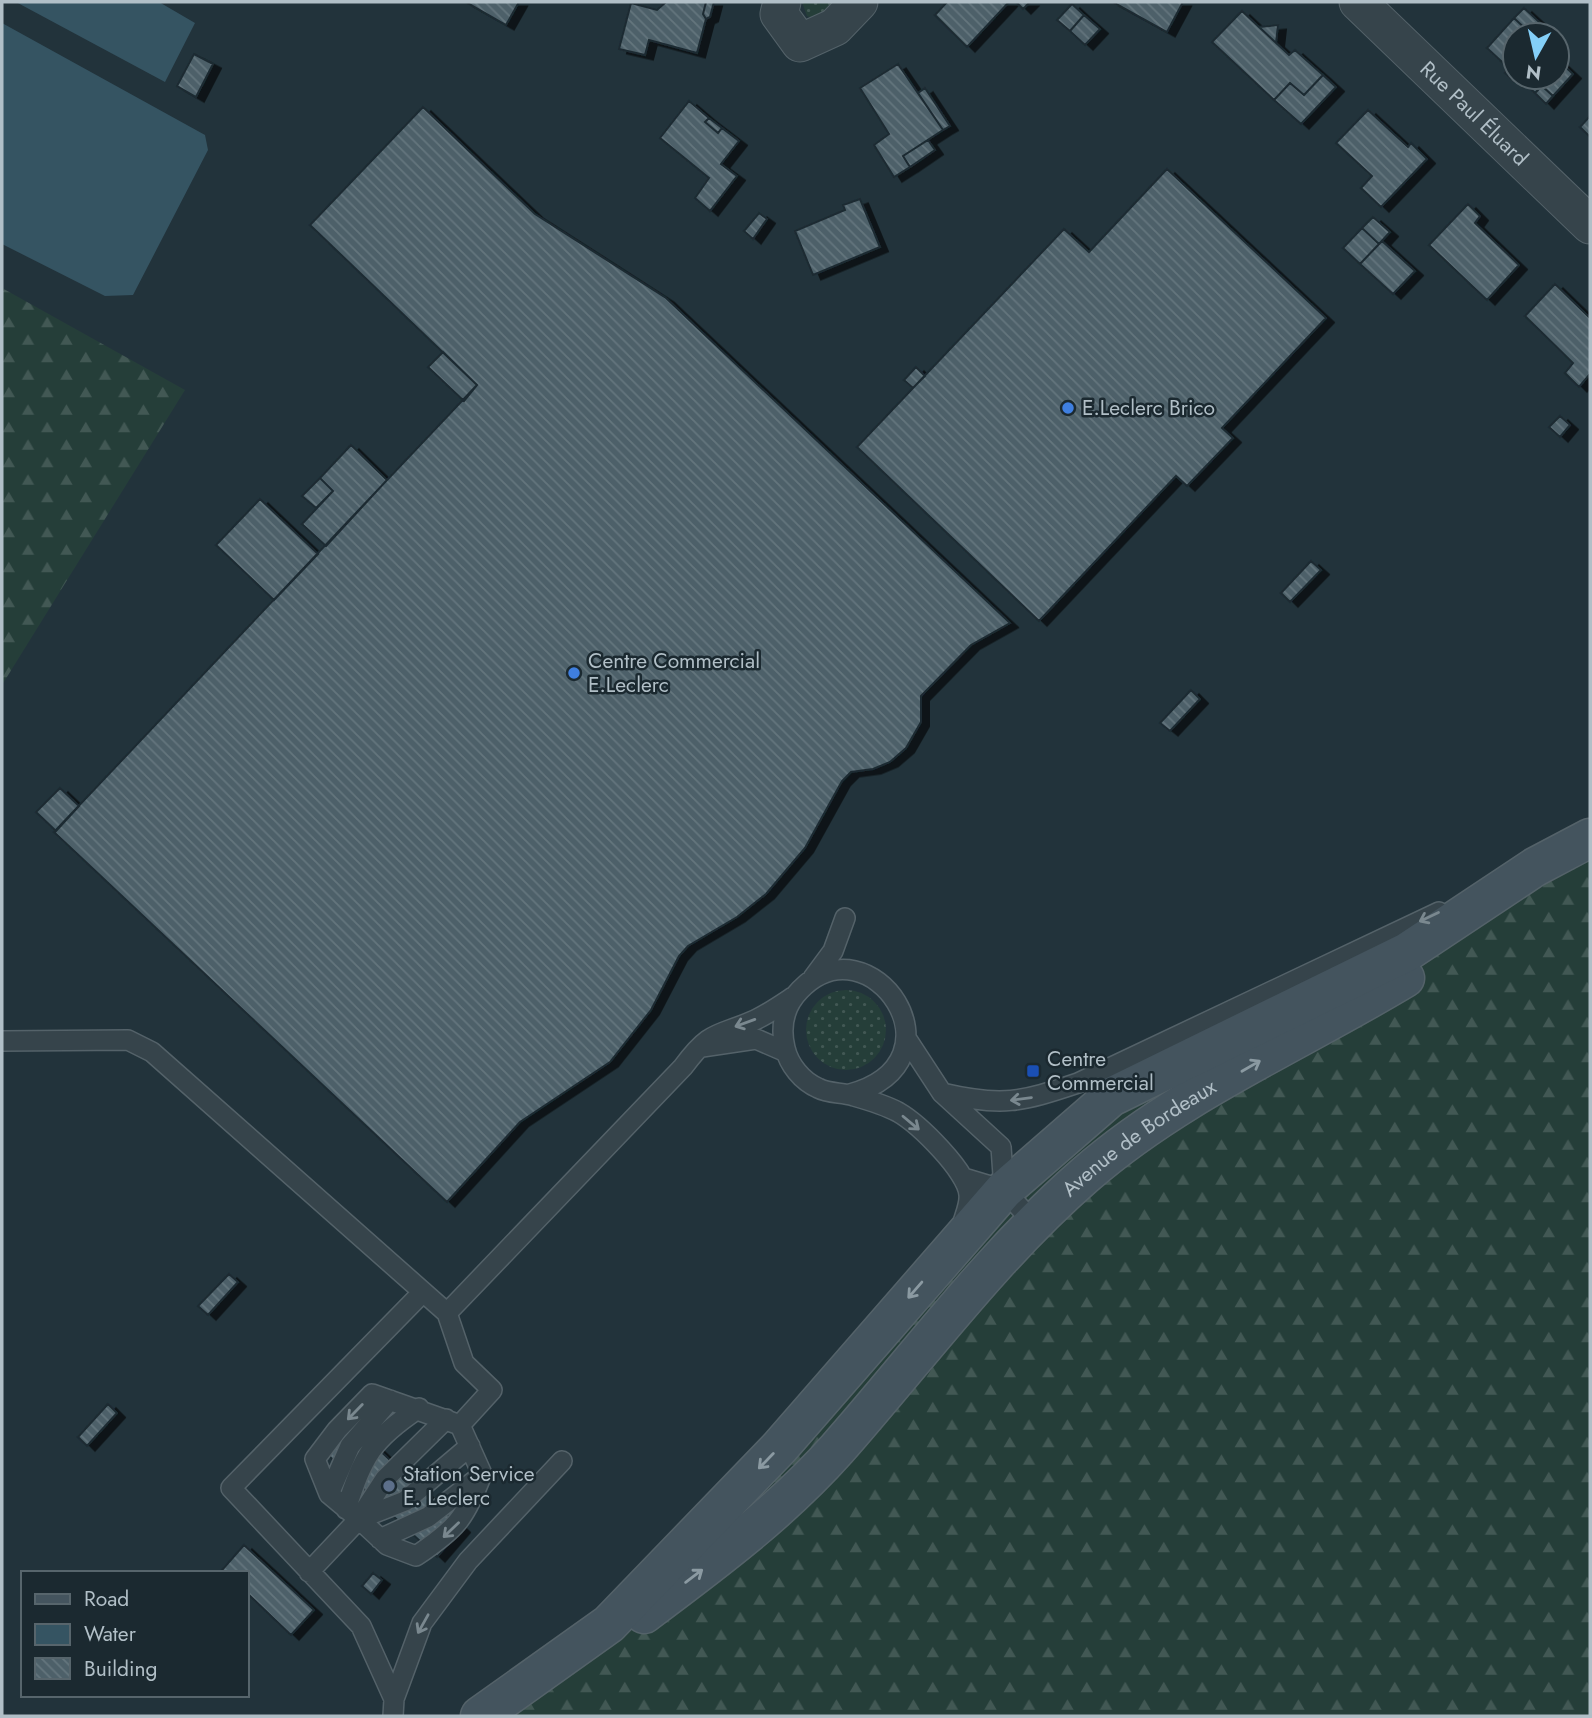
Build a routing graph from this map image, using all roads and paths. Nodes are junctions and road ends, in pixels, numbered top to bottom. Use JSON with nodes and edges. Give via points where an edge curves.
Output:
{"nodes":[{"id":1,"x":782,"y":2,"type":"edge"},
{"id":2,"x":859,"y":2,"type":"edge"},
{"id":3,"x":1358,"y":2,"type":"edge"},
{"id":4,"x":1590,"y":225,"type":"edge"},
{"id":5,"x":1590,"y":839,"type":"edge"},
{"id":6,"x":1535,"y":867,"type":"junction"},
{"id":7,"x":858,"y":971,"type":"junction"},
{"id":8,"x":813,"y":979,"type":"junction"},
{"id":9,"x":793,"y":997,"type":"junction"},
{"id":10,"x":906,"y":1038,"type":"junction"},
{"id":11,"x":2,"y":1041,"type":"edge"},
{"id":12,"x":698,"y":1047,"type":"junction"},
{"id":13,"x":786,"y":1052,"type":"junction"},
{"id":14,"x":942,"y":1093,"type":"junction"},
{"id":15,"x":850,"y":1094,"type":"junction"},
{"id":16,"x":964,"y":1178,"type":"junction"},
{"id":17,"x":1028,"y":1202,"type":"junction"},
{"id":18,"x":959,"y":1238,"type":"junction"},
{"id":19,"x":424,"y":1292,"type":"junction"},
{"id":20,"x":447,"y":1313,"type":"junction"},
{"id":21,"x":390,"y":1400,"type":"junction"},
{"id":22,"x":419,"y":1408,"type":"junction"},
{"id":23,"x":453,"y":1422,"type":"junction"},
{"id":24,"x":470,"y":1446,"type":"junction"},
{"id":25,"x":562,"y":1461,"type":"dead end"},
{"id":26,"x":482,"y":1474,"type":"junction"},
{"id":27,"x":329,"y":1494,"type":"junction"},
{"id":28,"x":353,"y":1514,"type":"junction"},
{"id":29,"x":380,"y":1539,"type":"junction"},
{"id":30,"x":309,"y":1572,"type":"junction"},
{"id":31,"x":394,"y":1707,"type":"edge"},
{"id":32,"x":480,"y":1716,"type":"edge"},
{"id":33,"x":500,"y":1716,"type":"edge"}],
"edges":[{"from":1,"to":2,"type":"street","via":[[779,14],[800,43],[835,27]]},
{"from":3,"to":4,"type":"street","name":"Rue Paul Éluard"},
{"from":5,"to":6,"type":"main road","name":"Avenue de Bordeaux"},
{"from":17,"to":5,"type":"main road","name":"Avenue de Bordeaux","one_way":true,"via":[[1517,909]]},
{"from":6,"to":14,"type":"lane","one_way":true,"via":[[1078,1083],[1022,1101],[976,1101]]},
{"from":6,"to":17,"type":"main road","name":"Avenue de Bordeaux","via":[[1407,952],[1111,1097]]},
{"from":7,"to":8,"type":"lane"},
{"from":7,"to":8,"type":"lane","via":[[843,939],[845,918],[833,951]]},
{"from":7,"to":10,"type":"lane","via":[[894,996],[905,1020]]},
{"from":8,"to":9,"type":"lane"},
{"from":9,"to":12,"type":"lane","one_way":true,"via":[[755,1020],[716,1033]]},
{"from":9,"to":13,"type":"lane","via":[[783,1024]]},
{"from":10,"to":14,"type":"lane"},
{"from":10,"to":15,"type":"lane","via":[[900,1059],[888,1076],[871,1088]]},
{"from":11,"to":19,"type":"lane","via":[[128,1040],[152,1052]]},
{"from":12,"to":13,"type":"lane","via":[[756,1039]]},
{"from":12,"to":20,"type":"lane"},
{"from":13,"to":15,"type":"lane","via":[[793,1067],[817,1088]]},
{"from":14,"to":17,"type":"lane","via":[[1001,1147]]},
{"from":15,"to":16,"type":"lane","one_way":true,"via":[[899,1113],[930,1139]]},
{"from":16,"to":17,"type":"lane"},
{"from":16,"to":18,"type":"lane","via":[[969,1196]]},
{"from":17,"to":18,"type":"main road"},
{"from":33,"to":17,"type":"main road","name":"Avenue de Bordeaux","one_way":true,"via":[[535,1697],[726,1552],[835,1451],[1021,1234]]},
{"from":18,"to":32,"type":"main road","one_way":true,"via":[[779,1448],[609,1624]]},
{"from":19,"to":20,"type":"lane"},
{"from":19,"to":30,"type":"lane","via":[[231,1488]]},
{"from":20,"to":23,"type":"lane","via":[[464,1363],[492,1391]]},
{"from":21,"to":22,"type":"lane"},
{"from":21,"to":27,"type":"lane","via":[[351,1446]]},
{"from":21,"to":27,"type":"lane","one_way":true,"via":[[372,1394],[315,1460]]},
{"from":22,"to":23,"type":"lane"},
{"from":22,"to":28,"type":"lane","via":[[387,1429],[361,1464]]},
{"from":23,"to":24,"type":"lane"},
{"from":23,"to":28,"type":"lane","via":[[385,1479]]},
{"from":24,"to":26,"type":"lane"},
{"from":24,"to":28,"type":"lane","via":[[405,1501]]},
{"from":25,"to":31,"type":"lane","one_way":true,"via":[[468,1561],[422,1623]]},
{"from":26,"to":29,"type":"lane","via":[[428,1517]]},
{"from":26,"to":29,"type":"lane","one_way":true,"via":[[467,1514],[416,1556]]},
{"from":27,"to":28,"type":"lane"},
{"from":28,"to":29,"type":"lane"},
{"from":28,"to":30,"type":"lane"},
{"from":30,"to":31,"type":"lane","via":[[360,1626]]}]}
